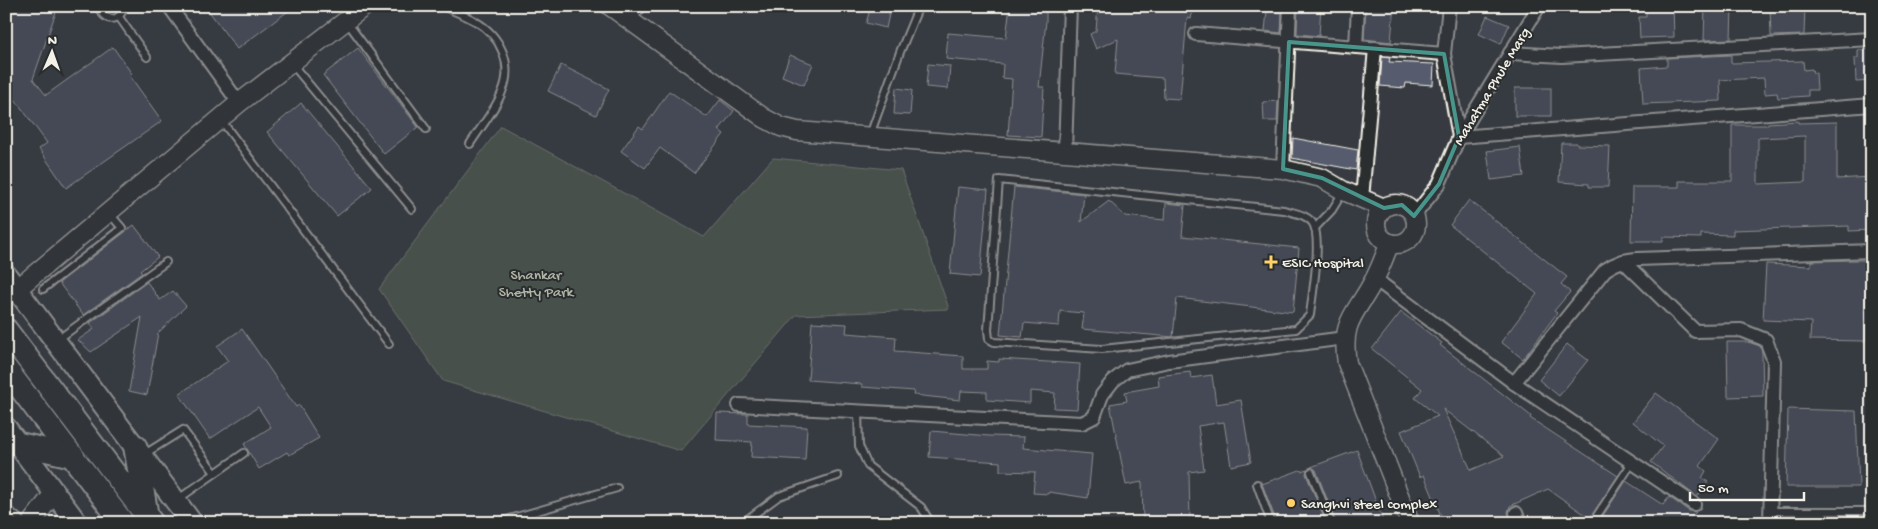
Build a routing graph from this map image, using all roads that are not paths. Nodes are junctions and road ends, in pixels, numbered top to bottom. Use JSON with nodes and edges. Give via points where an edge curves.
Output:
{"nodes":[{"id":1,"x":99,"y":6,"type":"edge"},
{"id":2,"x":124,"y":6,"type":"edge"},
{"id":3,"x":169,"y":6,"type":"edge"},
{"id":4,"x":365,"y":6,"type":"edge"},
{"id":5,"x":443,"y":6,"type":"edge"},
{"id":6,"x":610,"y":6,"type":"edge"},
{"id":7,"x":644,"y":6,"type":"edge"},
{"id":8,"x":919,"y":6,"type":"edge"},
{"id":9,"x":1070,"y":6,"type":"edge"},
{"id":10,"x":1290,"y":6,"type":"edge"},
{"id":11,"x":1358,"y":6,"type":"edge"},
{"id":12,"x":1449,"y":6,"type":"edge"},
{"id":13,"x":1539,"y":6,"type":"edge"},
{"id":14,"x":119,"y":17,"type":"junction"},
{"id":15,"x":346,"y":21,"type":"junction"},
{"id":16,"x":630,"y":21,"type":"junction"},
{"id":17,"x":1196,"y":34,"type":"dead end"},
{"id":18,"x":1872,"y":39,"type":"edge"},
{"id":19,"x":1289,"y":42,"type":"junction"},
{"id":20,"x":1356,"y":47,"type":"junction"},
{"id":21,"x":1375,"y":48,"type":"junction"},
{"id":22,"x":1510,"y":53,"type":"junction"},
{"id":23,"x":1444,"y":54,"type":"junction"},
{"id":24,"x":147,"y":57,"type":"dead end"},
{"id":25,"x":291,"y":63,"type":"junction"},
{"id":26,"x":239,"y":103,"type":"junction"},
{"id":27,"x":1872,"y":105,"type":"edge"},
{"id":28,"x":220,"y":119,"type":"junction"},
{"id":29,"x":426,"y":129,"type":"dead end"},
{"id":30,"x":869,"y":136,"type":"junction"},
{"id":31,"x":1459,"y":137,"type":"junction"},
{"id":32,"x":470,"y":144,"type":"dead end"},
{"id":33,"x":1065,"y":151,"type":"junction"},
{"id":34,"x":1283,"y":169,"type":"junction"},
{"id":35,"x":1344,"y":191,"type":"junction"},
{"id":36,"x":1362,"y":199,"type":"junction"},
{"id":37,"x":1384,"y":208,"type":"junction"},
{"id":38,"x":412,"y":210,"type":"dead end"},
{"id":39,"x":108,"y":212,"type":"junction"},
{"id":40,"x":1414,"y":216,"type":"junction"},
{"id":41,"x":1315,"y":228,"type":"junction"},
{"id":42,"x":1390,"y":243,"type":"junction"},
{"id":43,"x":1872,"y":251,"type":"edge"},
{"id":44,"x":1623,"y":261,"type":"junction"},
{"id":45,"x":166,"y":262,"type":"dead end"},
{"id":46,"x":1375,"y":279,"type":"junction"},
{"id":47,"x":12,"y":282,"type":"edge"},
{"id":48,"x":43,"y":289,"type":"dead end"},
{"id":49,"x":6,"y":330,"type":"edge"},
{"id":50,"x":1345,"y":338,"type":"junction"},
{"id":51,"x":56,"y":341,"type":"junction"},
{"id":52,"x":389,"y":344,"type":"dead end"},
{"id":53,"x":6,"y":368,"type":"edge"},
{"id":54,"x":1514,"y":383,"type":"junction"},
{"id":55,"x":739,"y":405,"type":"dead end"},
{"id":56,"x":858,"y":411,"type":"junction"},
{"id":57,"x":12,"y":436,"type":"edge"},
{"id":58,"x":138,"y":451,"type":"junction"},
{"id":59,"x":244,"y":453,"type":"dead end"},
{"id":60,"x":73,"y":456,"type":"junction"},
{"id":61,"x":1632,"y":462,"type":"junction"},
{"id":62,"x":1311,"y":472,"type":"dead end"},
{"id":63,"x":215,"y":473,"type":"junction"},
{"id":64,"x":838,"y":476,"type":"dead end"},
{"id":65,"x":1257,"y":484,"type":"dead end"},
{"id":66,"x":617,"y":488,"type":"dead end"},
{"id":67,"x":54,"y":493,"type":"junction"},
{"id":68,"x":176,"y":501,"type":"junction"},
{"id":69,"x":1694,"y":504,"type":"dead end"},
{"id":70,"x":6,"y":508,"type":"edge"},
{"id":71,"x":1872,"y":511,"type":"edge"},
{"id":72,"x":1770,"y":517,"type":"edge"},
{"id":73,"x":149,"y":520,"type":"edge"},
{"id":74,"x":1594,"y":520,"type":"dead end"},
{"id":75,"x":24,"y":523,"type":"edge"},
{"id":76,"x":31,"y":523,"type":"edge"},
{"id":77,"x":77,"y":523,"type":"edge"},
{"id":78,"x":124,"y":523,"type":"edge"},
{"id":79,"x":192,"y":523,"type":"edge"},
{"id":80,"x":502,"y":523,"type":"edge"},
{"id":81,"x":742,"y":523,"type":"edge"},
{"id":82,"x":931,"y":523,"type":"edge"},
{"id":83,"x":1271,"y":523,"type":"edge"},
{"id":84,"x":1331,"y":523,"type":"edge"},
{"id":85,"x":1410,"y":523,"type":"edge"}],
"edges":[{"from":1,"to":14,"type":"lane","via":[[106,18]]},
{"from":2,"to":14,"type":"lane"},
{"from":3,"to":26,"type":"street"},
{"from":4,"to":15,"type":"street"},
{"from":5,"to":32,"type":"lane","via":[[475,21],[491,33],[506,61],[507,76],[502,93]]},
{"from":6,"to":16,"type":"street"},
{"from":7,"to":16,"type":"lane"},
{"from":8,"to":30,"type":"lane"},
{"from":9,"to":33,"type":"street"},
{"from":10,"to":19,"type":"street"},
{"from":11,"to":20,"type":"street"},
{"from":12,"to":23,"type":"street"},
{"from":13,"to":22,"type":"street","name":"Mahatma Phule Marg"},
{"from":14,"to":24,"type":"lane"},
{"from":15,"to":25,"type":"street"},
{"from":15,"to":29,"type":"lane"},
{"from":16,"to":30,"type":"street","via":[[740,102],[781,127]]},
{"from":17,"to":19,"type":"street"},
{"from":18,"to":22,"type":"street","via":[[1562,56]]},
{"from":19,"to":20,"type":"street"},
{"from":19,"to":34,"type":"street"},
{"from":20,"to":21,"type":"street"},
{"from":21,"to":23,"type":"street"},
{"from":21,"to":36,"type":"street"},
{"from":22,"to":31,"type":"street","name":"Mahatma Phule Marg"},
{"from":23,"to":31,"type":"street"},
{"from":25,"to":26,"type":"street"},
{"from":25,"to":38,"type":"lane"},
{"from":26,"to":28,"type":"street"},
{"from":27,"to":31,"type":"street"},
{"from":28,"to":39,"type":"street"},
{"from":28,"to":52,"type":"lane"},
{"from":30,"to":33,"type":"street"},
{"from":31,"to":40,"type":"street","name":"Mahatma Phule Marg","via":[[1439,184]]},
{"from":33,"to":34,"type":"street"},
{"from":34,"to":35,"type":"street","via":[[1322,178]]},
{"from":35,"to":36,"type":"street"},
{"from":35,"to":41,"type":"lane"},
{"from":36,"to":37,"type":"street"},
{"from":37,"to":40,"type":"street","via":[[1402,205]]},
{"from":37,"to":42,"type":"street","via":[[1376,219],[1376,226],[1381,238]]},
{"from":39,"to":47,"type":"street"},
{"from":39,"to":48,"type":"lane","via":[[122,228]]},
{"from":40,"to":42,"type":"street","via":[[1416,225],[1411,237],[1400,244]]},
{"from":41,"to":41,"type":"lane","via":[[1304,215],[1284,210],[999,180],[989,339],[1102,349],[1296,328],[1310,315],[1316,262]]},
{"from":42,"to":46,"type":"street"},
{"from":43,"to":44,"type":"street"},
{"from":44,"to":54,"type":"street","via":[[1605,270]]},
{"from":44,"to":72,"type":"street","via":[[1695,331],[1741,330],[1766,340],[1774,361]]},
{"from":45,"to":51,"type":"lane"},
{"from":46,"to":50,"type":"street","via":[[1347,326]]},
{"from":46,"to":54,"type":"street"},
{"from":47,"to":51,"type":"main road"},
{"from":49,"to":73,"type":"highway"},
{"from":50,"to":56,"type":"street","via":[[1169,361],[1127,370],[1112,381],[1102,395],[1094,417],[1082,423]]},
{"from":50,"to":85,"type":"street","via":[[1347,363]]},
{"from":51,"to":58,"type":"main road"},
{"from":53,"to":60,"type":"highway"},
{"from":54,"to":61,"type":"street"},
{"from":55,"to":56,"type":"street"},
{"from":56,"to":82,"type":"lane","via":[[859,446],[868,466],[921,507]]},
{"from":57,"to":60,"type":"highway"},
{"from":57,"to":67,"type":"main road"},
{"from":58,"to":63,"type":"lane","via":[[183,430]]},
{"from":58,"to":68,"type":"main road"},
{"from":58,"to":73,"type":"highway"},
{"from":59,"to":63,"type":"lane"},
{"from":60,"to":78,"type":"highway"},
{"from":61,"to":69,"type":"street"},
{"from":61,"to":74,"type":"lane"},
{"from":62,"to":84,"type":"lane"},
{"from":63,"to":68,"type":"lane"},
{"from":64,"to":81,"type":"lane","via":[[779,496]]},
{"from":65,"to":83,"type":"lane"},
{"from":66,"to":80,"type":"lane"},
{"from":67,"to":76,"type":"street"},
{"from":67,"to":77,"type":"main road"},
{"from":68,"to":79,"type":"main road"},
{"from":70,"to":75,"type":"lane"},
{"from":71,"to":72,"type":"lane"}]}
